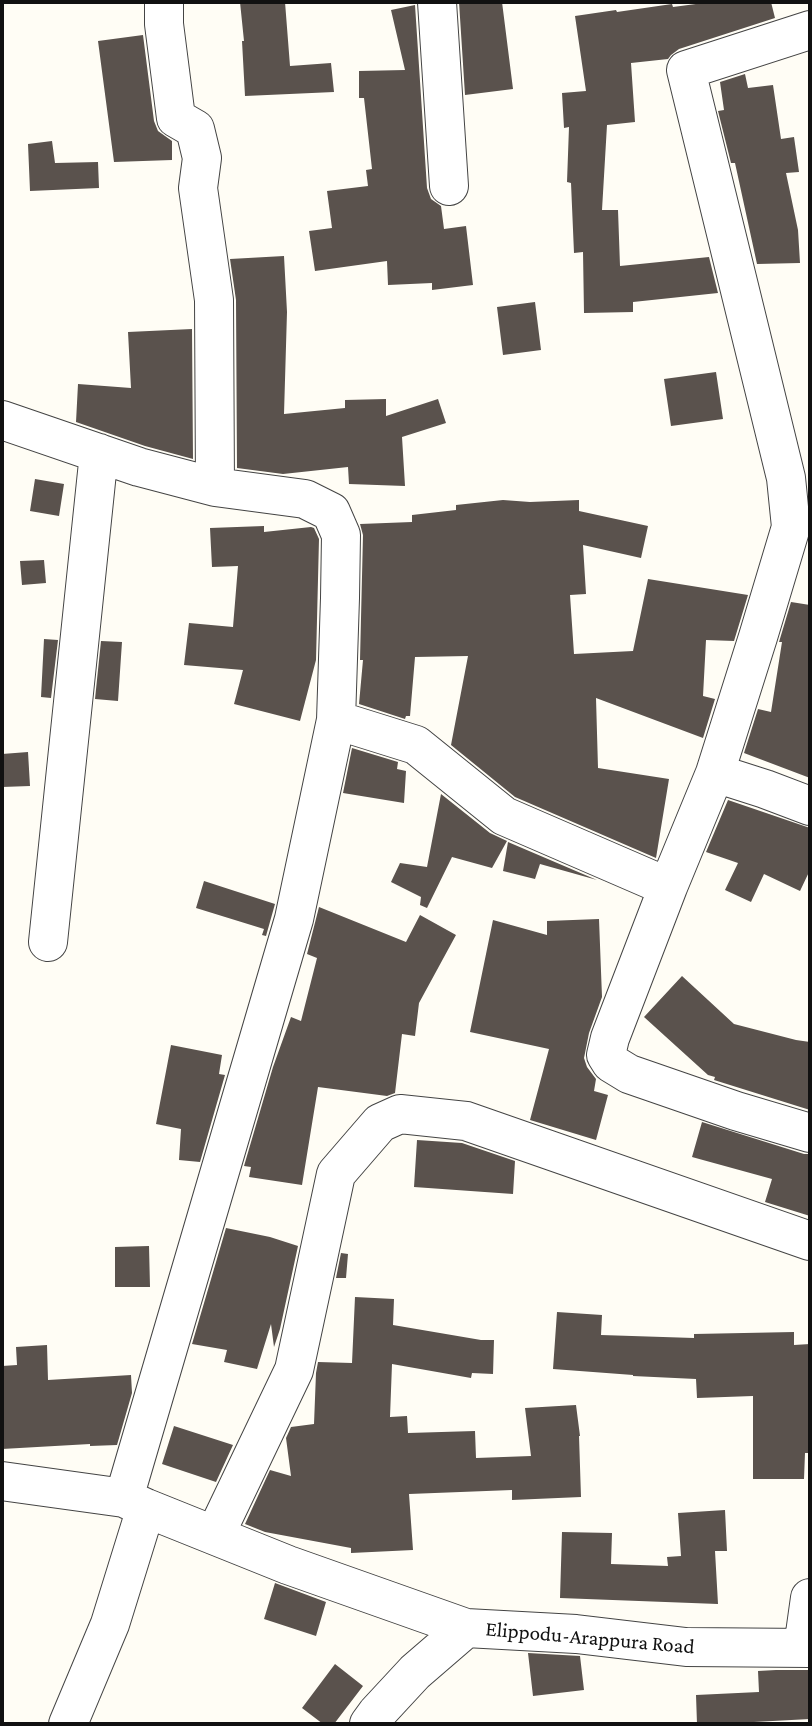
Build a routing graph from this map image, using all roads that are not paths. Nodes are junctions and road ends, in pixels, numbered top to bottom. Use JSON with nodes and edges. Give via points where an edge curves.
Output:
{"nodes":[{"id":1,"x":164,"y":2,"type":"edge"},
{"id":2,"x":437,"y":2,"type":"edge"},
{"id":3,"x":810,"y":30,"type":"edge"},
{"id":4,"x":449,"y":186,"type":"dead end"},
{"id":5,"x":2,"y":420,"type":"edge"},
{"id":6,"x":99,"y":453,"type":"junction"},
{"id":7,"x":215,"y":487,"type":"junction"},
{"id":8,"x":800,"y":526,"type":"edge"},
{"id":9,"x":336,"y":720,"type":"junction"},
{"id":10,"x":715,"y":773,"type":"junction"},
{"id":11,"x":810,"y":806,"type":"edge"},
{"id":12,"x":668,"y":887,"type":"junction"},
{"id":13,"x":48,"y":943,"type":"dead end"},
{"id":14,"x":810,"y":1133,"type":"edge"},
{"id":15,"x":810,"y":1241,"type":"edge"},
{"id":16,"x":2,"y":1481,"type":"edge"},
{"id":17,"x":135,"y":1503,"type":"junction"},
{"id":18,"x":215,"y":1535,"type":"junction"},
{"id":19,"x":810,"y":1598,"type":"edge"},
{"id":20,"x":466,"y":1628,"type":"junction"},
{"id":21,"x":807,"y":1648,"type":"edge"},
{"id":22,"x":68,"y":1724,"type":"edge"},
{"id":23,"x":369,"y":1724,"type":"edge"}],
"edges":[{"from":1,"to":7,"type":"street","via":[[176,118],[195,128],[202,158],[198,188],[214,300]]},
{"from":2,"to":4,"type":"street"},
{"from":3,"to":8,"type":"street","via":[[686,70]]},
{"from":5,"to":6,"type":"street"},
{"from":6,"to":7,"type":"street"},
{"from":6,"to":13,"type":"street"},
{"from":7,"to":9,"type":"street","via":[[306,499],[331,512],[341,535]]},
{"from":8,"to":10,"type":"street","via":[[758,637]]},
{"from":9,"to":12,"type":"street","via":[[416,745],[504,816]]},
{"from":9,"to":17,"type":"street","via":[[294,919],[235,1116]]},
{"from":10,"to":11,"type":"street"},
{"from":10,"to":12,"type":"street"},
{"from":12,"to":14,"type":"street","via":[[606,1055],[629,1074]]},
{"from":15,"to":18,"type":"street","via":[[466,1121],[400,1114],[380,1123],[336,1174],[294,1370]]},
{"from":16,"to":17,"type":"street"},
{"from":17,"to":18,"type":"street"},
{"from":17,"to":22,"type":"street","via":[[110,1624]]},
{"from":18,"to":20,"type":"street"},
{"from":19,"to":21,"type":"street"},
{"from":20,"to":21,"type":"street","name":"Elippodu-Arappura Road","via":[[687,1647]]},
{"from":20,"to":23,"type":"street","name":"Elippodu-Arappura Road","via":[[415,1672]]}]}
